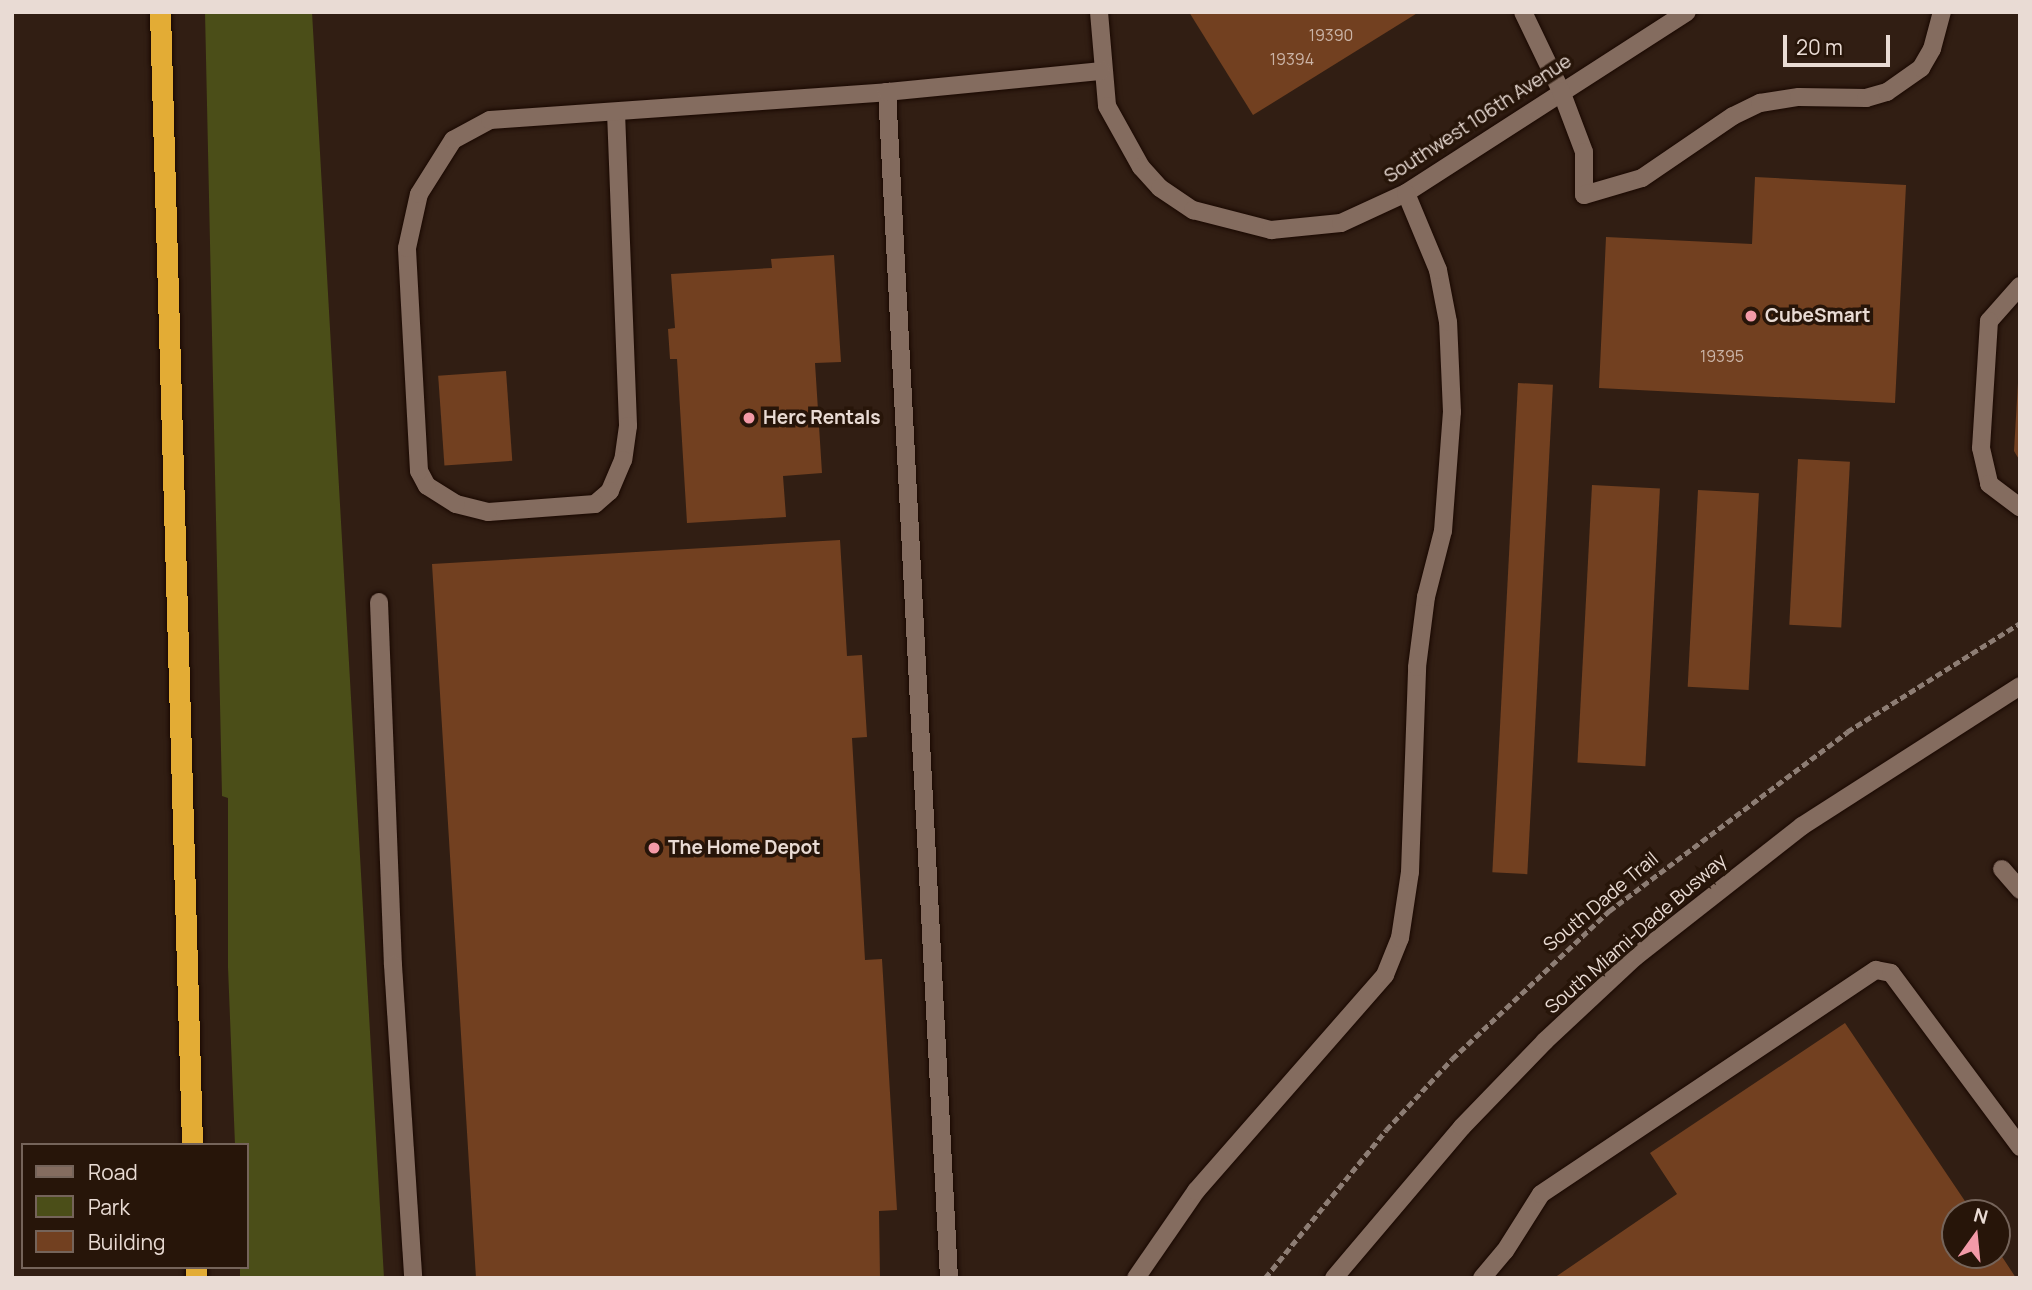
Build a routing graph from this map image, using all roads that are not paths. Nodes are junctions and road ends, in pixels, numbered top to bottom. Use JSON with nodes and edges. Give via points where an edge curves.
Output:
{"nodes":[{"id":1,"x":160,"y":12,"type":"edge"},
{"id":2,"x":1099,"y":12,"type":"edge"},
{"id":3,"x":1523,"y":12,"type":"edge"},
{"id":4,"x":1687,"y":12,"type":"edge"},
{"id":5,"x":1942,"y":12,"type":"edge"},
{"id":6,"x":1101,"y":71,"type":"junction"},
{"id":7,"x":1562,"y":90,"type":"junction"},
{"id":8,"x":887,"y":92,"type":"junction"},
{"id":9,"x":615,"y":112,"type":"junction"},
{"id":10,"x":1406,"y":193,"type":"junction"},
{"id":11,"x":2020,"y":286,"type":"edge"},
{"id":12,"x":2020,"y":508,"type":"edge"},
{"id":13,"x":379,"y":602,"type":"dead end"},
{"id":14,"x":2020,"y":686,"type":"edge"},
{"id":15,"x":2002,"y":869,"type":"dead end"},
{"id":16,"x":2020,"y":890,"type":"edge"},
{"id":17,"x":192,"y":1143,"type":"edge"},
{"id":18,"x":2020,"y":1147,"type":"edge"},
{"id":19,"x":413,"y":1278,"type":"edge"},
{"id":20,"x":948,"y":1278,"type":"edge"},
{"id":21,"x":1136,"y":1278,"type":"edge"},
{"id":22,"x":1334,"y":1278,"type":"edge"},
{"id":23,"x":1482,"y":1278,"type":"edge"}],
"edges":[{"from":1,"to":17,"type":"highway"},
{"from":2,"to":6,"type":"street","name":"Southwest 106th Avenue"},
{"from":3,"to":7,"type":"street"},
{"from":4,"to":7,"type":"street","name":"Southwest 106th Avenue"},
{"from":5,"to":7,"type":"street","via":[[1932,49],[1920,68],[1887,92],[1866,99],[1799,97],[1760,103],[1733,116],[1642,178],[1584,195],[1584,152]]},
{"from":6,"to":8,"type":"street"},
{"from":6,"to":10,"type":"street","name":"Southwest 106th Avenue","via":[[1107,106],[1141,167],[1160,188],[1193,210],[1271,230],[1340,223]]},
{"from":7,"to":10,"type":"street","name":"Southwest 106th Avenue"},
{"from":8,"to":9,"type":"street"},
{"from":8,"to":20,"type":"street"},
{"from":9,"to":9,"type":"street","via":[[502,118],[471,127],[453,140],[419,194],[407,248],[419,471],[427,486],[456,505],[488,512],[595,504],[610,491],[623,460],[628,426]]},
{"from":10,"to":21,"type":"street","via":[[1438,271],[1449,333],[1452,412],[1443,531],[1426,597],[1417,667],[1409,872],[1400,939],[1385,975],[1196,1191]]},
{"from":11,"to":12,"type":"street","via":[[1989,321],[1981,448],[1989,484]]},
{"from":13,"to":19,"type":"street","via":[[393,965]]},
{"from":14,"to":22,"type":"street","name":"South Miami-Dade Busway","via":[[1802,826],[1672,926],[1545,1041],[1431,1161]]},
{"from":15,"to":16,"type":"street"},
{"from":18,"to":23,"type":"street","via":[[1891,973],[1870,971],[1541,1194],[1506,1251]]}]}
